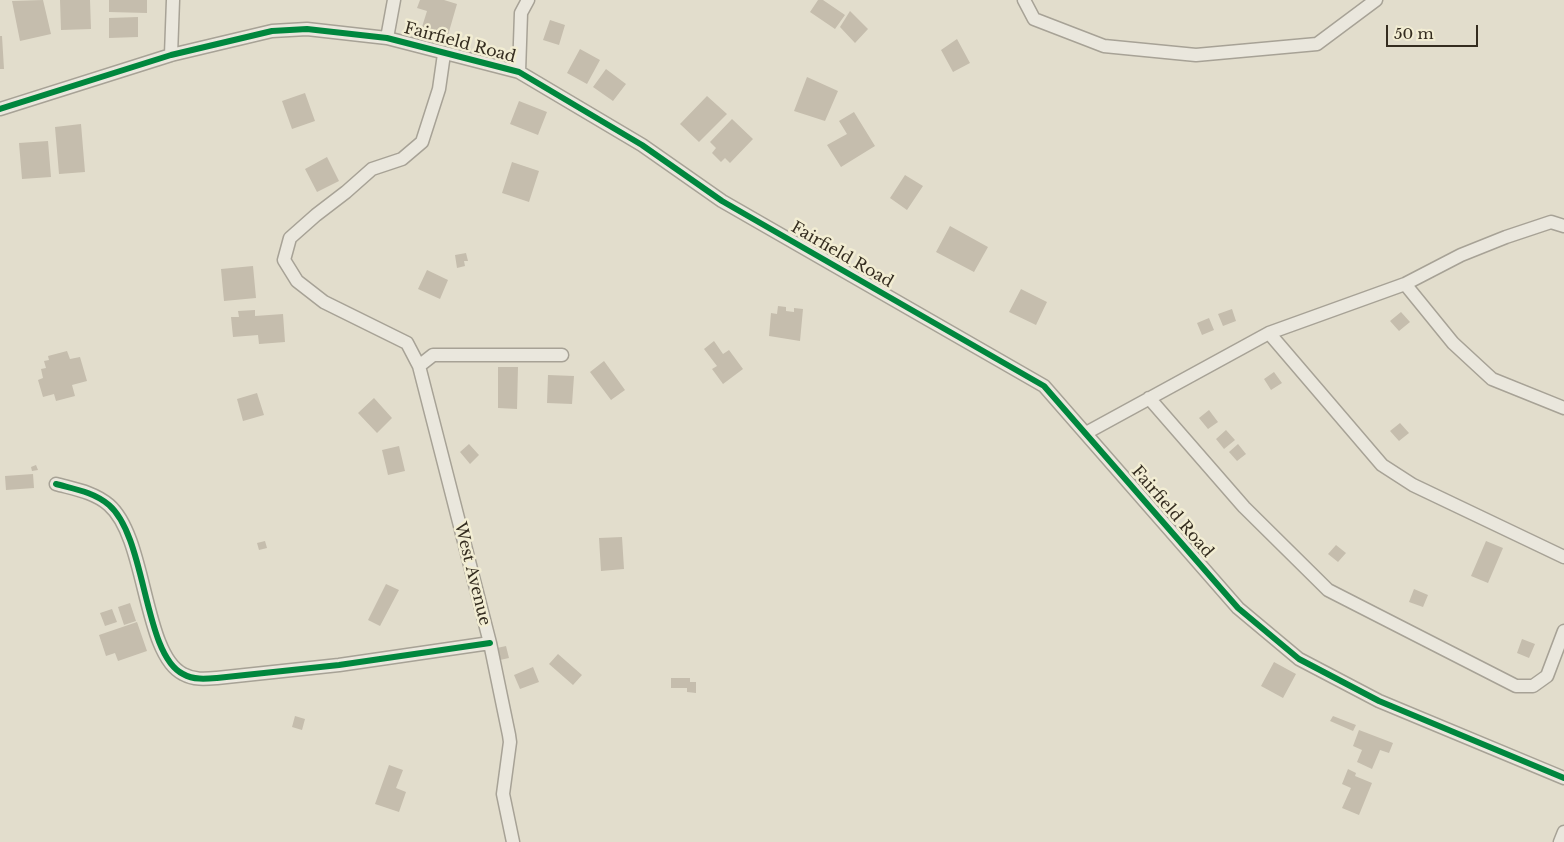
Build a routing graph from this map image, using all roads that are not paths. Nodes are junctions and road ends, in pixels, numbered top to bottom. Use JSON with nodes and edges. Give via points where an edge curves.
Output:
{"nodes":[{"id":1,"x":173,"y":0,"type":"edge"},
{"id":2,"x":394,"y":0,"type":"edge"},
{"id":3,"x":528,"y":0,"type":"edge"},
{"id":4,"x":1024,"y":0,"type":"edge"},
{"id":5,"x":1376,"y":0,"type":"edge"},
{"id":6,"x":387,"y":38,"type":"junction"},
{"id":7,"x":444,"y":54,"type":"junction"},
{"id":8,"x":171,"y":55,"type":"junction"},
{"id":9,"x":519,"y":72,"type":"junction"},
{"id":10,"x":0,"y":109,"type":"edge"},
{"id":11,"x":1564,"y":226,"type":"edge"},
{"id":12,"x":1405,"y":284,"type":"junction"},
{"id":13,"x":1269,"y":333,"type":"junction"},
{"id":14,"x":562,"y":355,"type":"dead end"},
{"id":15,"x":419,"y":366,"type":"junction"},
{"id":16,"x":1149,"y":398,"type":"junction"},
{"id":17,"x":1564,"y":408,"type":"edge"},
{"id":18,"x":1086,"y":433,"type":"junction"},
{"id":19,"x":56,"y":484,"type":"dead end"},
{"id":20,"x":1564,"y":558,"type":"edge"},
{"id":21,"x":1564,"y":631,"type":"edge"},
{"id":22,"x":490,"y":643,"type":"junction"},
{"id":23,"x":1564,"y":778,"type":"edge"},
{"id":24,"x":1564,"y":832,"type":"edge"},
{"id":25,"x":513,"y":842,"type":"edge"},
{"id":26,"x":1560,"y":842,"type":"edge"}],
"edges":[{"from":1,"to":8,"type":"street"},
{"from":2,"to":6,"type":"street"},
{"from":3,"to":9,"type":"street","via":[[521,13]]},
{"from":4,"to":5,"type":"street","via":[[1034,19],[1104,46],[1196,55],[1317,44]]},
{"from":6,"to":7,"type":"street","name":"Fairfield Road"},
{"from":6,"to":8,"type":"street","name":"Fairfield Road","via":[[307,29],[272,31]]},
{"from":7,"to":9,"type":"street","name":"Fairfield Road"},
{"from":7,"to":15,"type":"street","name":"West Avenue","via":[[439,89],[422,142],[402,159],[372,169],[316,215],[290,238],[284,260],[297,281],[324,302],[407,343]]},
{"from":8,"to":10,"type":"street","name":"Fairfield Road"},
{"from":9,"to":18,"type":"street","name":"Fairfield Road","via":[[642,145],[722,201],[1044,386]]},
{"from":11,"to":12,"type":"street","via":[[1551,222],[1506,237],[1460,255]]},
{"from":12,"to":13,"type":"street"},
{"from":12,"to":17,"type":"street","via":[[1452,343],[1492,379]]},
{"from":13,"to":16,"type":"street"},
{"from":13,"to":20,"type":"street","via":[[1382,465],[1413,485]]},
{"from":14,"to":15,"type":"street","via":[[433,355]]},
{"from":15,"to":22,"type":"street","name":"West Avenue"},
{"from":16,"to":18,"type":"street"},
{"from":16,"to":21,"type":"street","via":[[1244,507],[1328,590],[1516,686],[1533,686],[1547,676]]},
{"from":18,"to":23,"type":"street","name":"Fairfield Road","via":[[1238,608],[1299,659],[1379,700]]},
{"from":19,"to":22,"type":"street","via":[[101,499],[117,513],[129,539],[163,652],[183,674],[198,679],[217,678],[339,665]]},
{"from":22,"to":25,"type":"street","name":"West Avenue","via":[[510,742],[503,794]]},
{"from":24,"to":26,"type":"street"}]}
